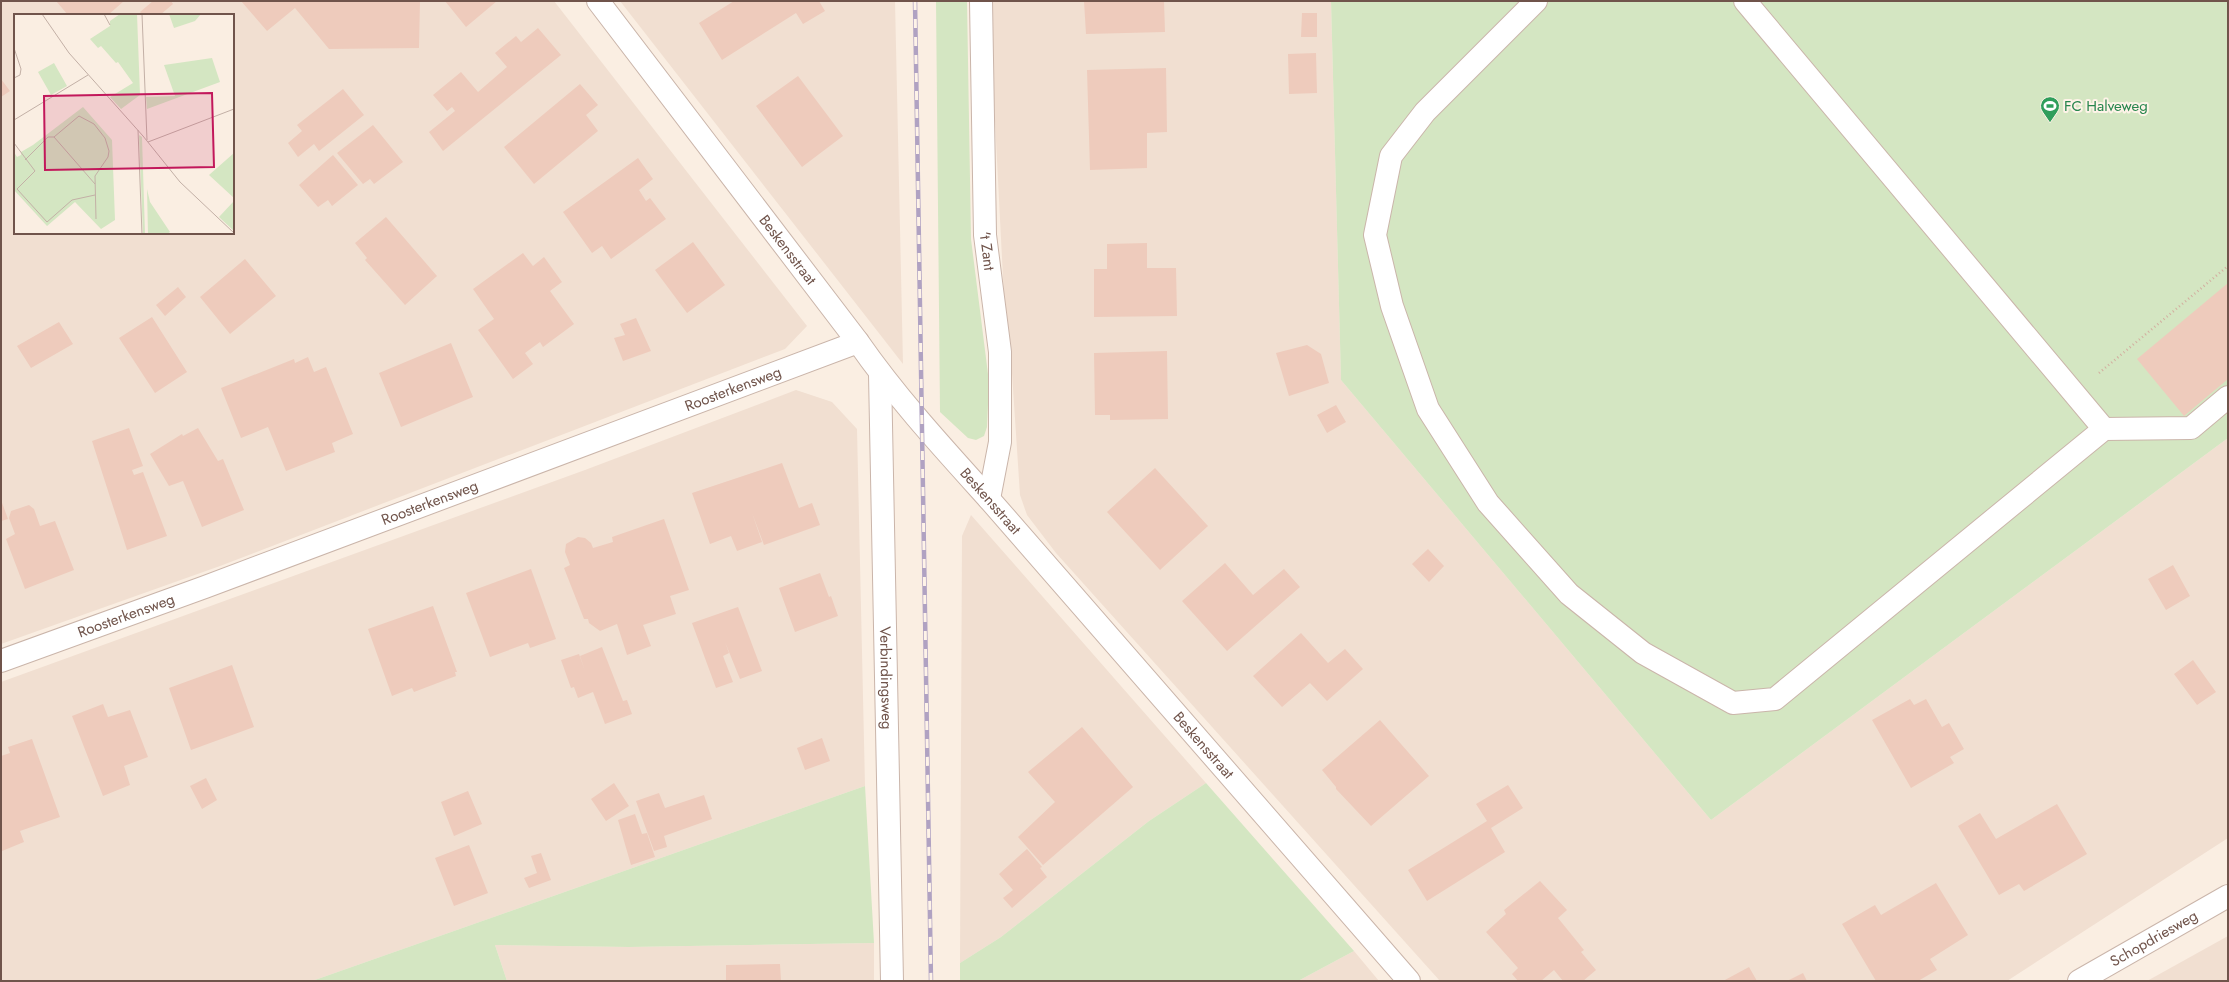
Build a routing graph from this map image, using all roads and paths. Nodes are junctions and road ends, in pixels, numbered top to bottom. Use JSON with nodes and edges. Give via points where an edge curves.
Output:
{"nodes":[{"id":1,"x":598,"y":1,"type":"edge"},
{"id":2,"x":981,"y":1,"type":"edge"},
{"id":3,"x":1536,"y":1,"type":"edge"},
{"id":4,"x":1744,"y":1,"type":"edge"},
{"id":5,"x":2228,"y":266,"type":"edge"},
{"id":6,"x":858,"y":342,"type":"junction"},
{"id":7,"x":880,"y":374,"type":"junction"},
{"id":8,"x":2074,"y":393,"type":"junction"},
{"id":9,"x":2228,"y":397,"type":"edge"},
{"id":10,"x":2104,"y":429,"type":"junction"},
{"id":11,"x":989,"y":499,"type":"junction"},
{"id":12,"x":1,"y":661,"type":"edge"},
{"id":13,"x":2228,"y":896,"type":"edge"},
{"id":14,"x":892,"y":981,"type":"edge"},
{"id":15,"x":1409,"y":981,"type":"edge"},
{"id":16,"x":2079,"y":981,"type":"edge"}],
"edges":[{"from":1,"to":6,"type":"street","name":"Beskensstraat"},
{"from":2,"to":11,"type":"street","name":"'t Zant","via":[[985,235],[1000,352],[1000,442]]},
{"from":3,"to":10,"type":"street","via":[[1426,112],[1391,156],[1375,235],[1392,306],[1428,409],[1488,503],[1569,594],[1643,653],[1733,703],[1775,698]]},
{"from":4,"to":8,"type":"street"},
{"from":5,"to":8,"type":"path"},
{"from":6,"to":7,"type":"street","name":"Beskensstraat"},
{"from":6,"to":12,"type":"street","name":"Roosterkensweg"},
{"from":7,"to":11,"type":"street","name":"Beskensstraat"},
{"from":7,"to":14,"type":"street","name":"Verbindingsweg"},
{"from":8,"to":10,"type":"street"},
{"from":9,"to":10,"type":"street","via":[[2192,428]]},
{"from":11,"to":15,"type":"street","name":"Beskensstraat"},
{"from":13,"to":16,"type":"street","name":"Schopdriesweg"}]}
